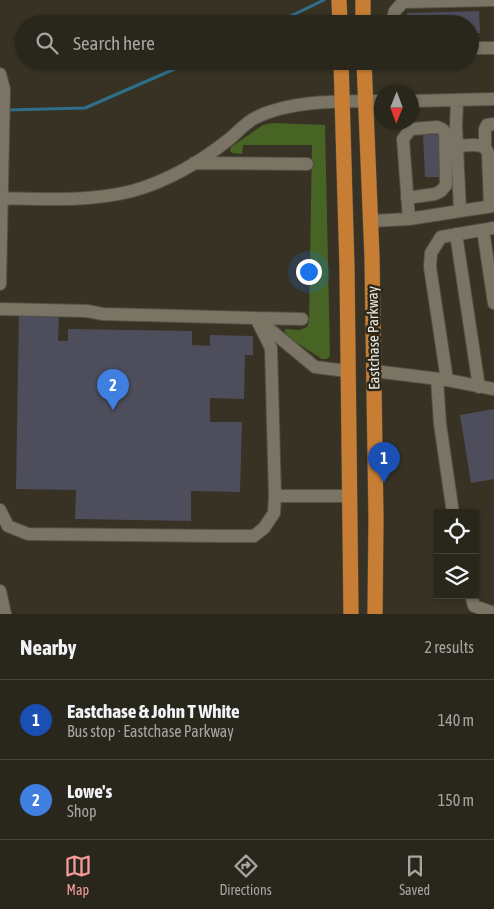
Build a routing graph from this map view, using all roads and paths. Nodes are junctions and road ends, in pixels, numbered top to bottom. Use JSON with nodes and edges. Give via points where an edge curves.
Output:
{"nodes":[{"id":1,"x":363,"y":0,"type":"edge"},
{"id":2,"x":493,"y":0,"type":"edge"},
{"id":3,"x":363,"y":15,"type":"edge"},
{"id":4,"x":393,"y":15,"type":"edge"},
{"id":5,"x":479,"y":48,"type":"edge"},
{"id":6,"x":494,"y":48,"type":"edge"},
{"id":7,"x":341,"y":70,"type":"edge"},
{"id":8,"x":364,"y":70,"type":"edge"},
{"id":9,"x":0,"y":74,"type":"edge"},
{"id":10,"x":494,"y":99,"type":"edge"},
{"id":11,"x":365,"y":101,"type":"junction"},
{"id":12,"x":374,"y":101,"type":"edge"},
{"id":13,"x":419,"y":101,"type":"edge"},
{"id":14,"x":457,"y":101,"type":"junction"},
{"id":15,"x":342,"y":102,"type":"junction"},
{"id":16,"x":494,"y":124,"type":"edge"},
{"id":17,"x":456,"y":146,"type":"junction"},
{"id":18,"x":485,"y":148,"type":"junction"},
{"id":19,"x":194,"y":163,"type":"junction"},
{"id":20,"x":307,"y":164,"type":"dead end"},
{"id":21,"x":492,"y":179,"type":"edge"},
{"id":22,"x":1,"y":197,"type":"edge"},
{"id":23,"x":407,"y":198,"type":"junction"},
{"id":24,"x":492,"y":206,"type":"edge"},
{"id":25,"x":460,"y":211,"type":"junction"},
{"id":26,"x":409,"y":219,"type":"junction"},
{"id":27,"x":370,"y":221,"type":"junction"},
{"id":28,"x":488,"y":229,"type":"edge"},
{"id":29,"x":456,"y":234,"type":"junction"},
{"id":30,"x":0,"y":284,"type":"edge"},
{"id":31,"x":494,"y":303,"type":"edge"},
{"id":32,"x":0,"y":309,"type":"edge"},
{"id":33,"x":256,"y":318,"type":"junction"},
{"id":34,"x":302,"y":319,"type":"dead end"},
{"id":35,"x":374,"y":371,"type":"junction"},
{"id":36,"x":347,"y":372,"type":"junction"},
{"id":37,"x":442,"y":379,"type":"junction"},
{"id":38,"x":479,"y":387,"type":"junction"},
{"id":39,"x":494,"y":389,"type":"edge"},
{"id":40,"x":274,"y":496,"type":"junction"},
{"id":41,"x":350,"y":496,"type":"junction"},
{"id":42,"x":452,"y":509,"type":"edge"},
{"id":43,"x":0,"y":510,"type":"edge"},
{"id":44,"x":0,"y":591,"type":"edge"},
{"id":45,"x":472,"y":599,"type":"edge"},
{"id":46,"x":494,"y":613,"type":"edge"},
{"id":47,"x":5,"y":614,"type":"edge"},
{"id":48,"x":352,"y":614,"type":"edge"},
{"id":49,"x":375,"y":614,"type":"edge"}],
"edges":[{"from":1,"to":3,"type":"main road"},
{"from":2,"to":4,"type":"street","via":[[403,2]]},
{"from":5,"to":6,"type":"street"},
{"from":7,"to":15,"type":"main road","name":"Eastchase Parkway"},
{"from":8,"to":11,"type":"main road","name":"Eastchase Parkway"},
{"from":9,"to":22,"type":"street","via":[[4,89]]},
{"from":10,"to":14,"type":"street"},
{"from":11,"to":12,"type":"street"},
{"from":11,"to":15,"type":"street"},
{"from":11,"to":27,"type":"main road","name":"Eastchase Parkway"},
{"from":13,"to":14,"type":"street"},
{"from":14,"to":17,"type":"street"},
{"from":15,"to":19,"type":"street","via":[[307,104],[253,118],[230,139]]},
{"from":15,"to":36,"type":"main road","name":"Eastchase Parkway"},
{"from":16,"to":18,"type":"street","via":[[487,125],[485,129]]},
{"from":17,"to":18,"type":"street"},
{"from":17,"to":25,"type":"street"},
{"from":18,"to":21,"type":"street"},
{"from":19,"to":20,"type":"street"},
{"from":19,"to":22,"type":"street","via":[[160,181],[111,195],[86,199]]},
{"from":21,"to":24,"type":"street"},
{"from":22,"to":30,"type":"street"},
{"from":23,"to":23,"type":"street","via":[[403,139],[412,129],[442,129],[445,132],[446,185],[435,194]]},
{"from":23,"to":26,"type":"street"},
{"from":24,"to":25,"type":"street"},
{"from":25,"to":26,"type":"street"},
{"from":26,"to":27,"type":"street"},
{"from":27,"to":35,"type":"main road","name":"Eastchase Parkway"},
{"from":28,"to":29,"type":"street"},
{"from":28,"to":31,"type":"street"},
{"from":29,"to":37,"type":"street","via":[[441,237],[431,253]]},
{"from":29,"to":38,"type":"street"},
{"from":32,"to":33,"type":"street"},
{"from":33,"to":34,"type":"street"},
{"from":33,"to":36,"type":"street","via":[[315,367]]},
{"from":33,"to":40,"type":"street","via":[[271,348]]},
{"from":35,"to":36,"type":"main road"},
{"from":35,"to":37,"type":"street"},
{"from":35,"to":49,"type":"main road","name":"Eastchase Parkway"},
{"from":36,"to":41,"type":"main road","name":"Eastchase Parkway"},
{"from":37,"to":38,"type":"street"},
{"from":37,"to":42,"type":"street","via":[[440,424]]},
{"from":38,"to":39,"type":"street"},
{"from":40,"to":41,"type":"street"},
{"from":40,"to":43,"type":"street","via":[[274,513],[254,536],[28,534],[8,526]]},
{"from":41,"to":48,"type":"main road","name":"Eastchase Parkway"},
{"from":44,"to":47,"type":"street"},
{"from":45,"to":46,"type":"street","via":[[474,606]]}]}
